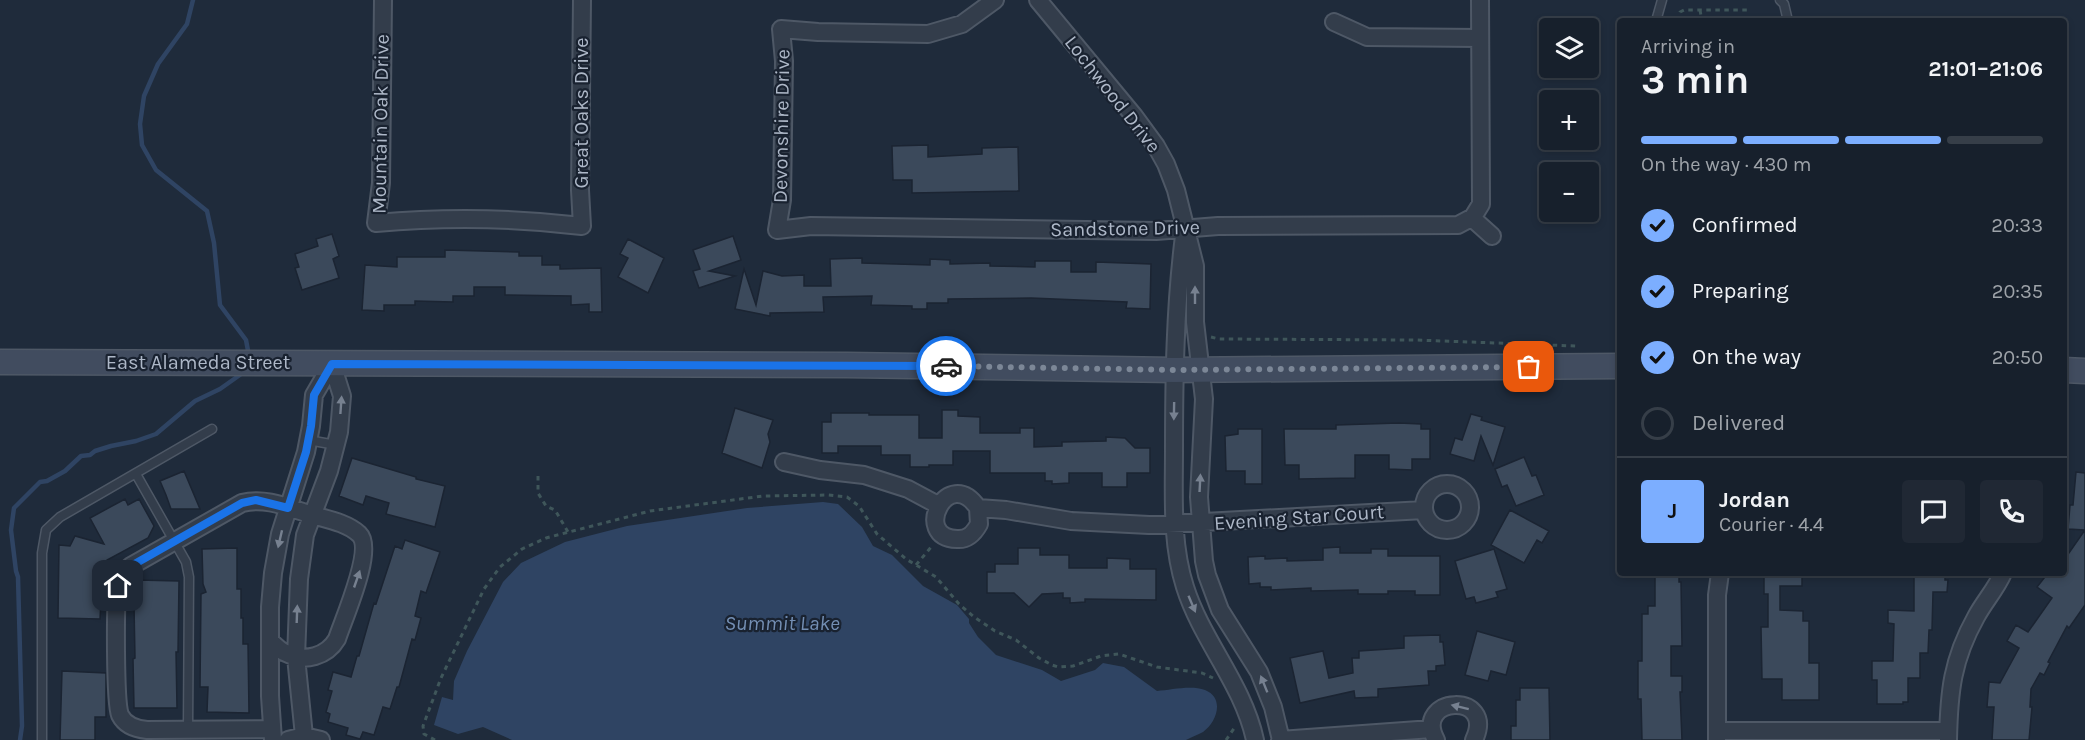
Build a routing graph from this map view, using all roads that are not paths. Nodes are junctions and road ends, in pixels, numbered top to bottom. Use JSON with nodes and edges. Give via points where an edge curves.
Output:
{"nodes":[{"id":1,"x":383,"y":0,"type":"edge"},
{"id":2,"x":582,"y":0,"type":"edge"},
{"id":3,"x":995,"y":0,"type":"edge"},
{"id":4,"x":1038,"y":0,"type":"edge"},
{"id":5,"x":1480,"y":0,"type":"edge"},
{"id":6,"x":1662,"y":0,"type":"edge"},
{"id":7,"x":1780,"y":0,"type":"edge"},
{"id":8,"x":1657,"y":18,"type":"edge"},
{"id":9,"x":1787,"y":18,"type":"edge"},
{"id":10,"x":1334,"y":21,"type":"dead end"},
{"id":11,"x":1480,"y":38,"type":"junction"},
{"id":12,"x":1472,"y":218,"type":"junction"},
{"id":13,"x":582,"y":226,"type":"joint"},
{"id":14,"x":1185,"y":229,"type":"junction"},
{"id":15,"x":777,"y":230,"type":"joint"},
{"id":16,"x":1492,"y":236,"type":"dead end"},
{"id":17,"x":0,"y":362,"type":"edge"},
{"id":18,"x":1175,"y":362,"type":"junction"},
{"id":19,"x":1200,"y":362,"type":"junction"},
{"id":20,"x":332,"y":364,"type":"junction"},
{"id":21,"x":1617,"y":366,"type":"edge"},
{"id":22,"x":2067,"y":370,"type":"edge"},
{"id":23,"x":2085,"y":370,"type":"edge"},
{"id":24,"x":212,"y":429,"type":"dead end"},
{"id":25,"x":308,"y":440,"type":"junction"},
{"id":26,"x":336,"y":445,"type":"junction"},
{"id":27,"x":784,"y":462,"type":"dead end"},
{"id":28,"x":136,"y":474,"type":"junction"},
{"id":29,"x":938,"y":505,"type":"junction"},
{"id":30,"x":288,"y":508,"type":"junction"},
{"id":31,"x":978,"y":508,"type":"junction"},
{"id":32,"x":1424,"y":510,"type":"dead end"},
{"id":33,"x":312,"y":515,"type":"junction"},
{"id":34,"x":1201,"y":523,"type":"junction"},
{"id":35,"x":1175,"y":525,"type":"junction"},
{"id":36,"x":175,"y":542,"type":"junction"},
{"id":37,"x":1719,"y":576,"type":"edge"},
{"id":38,"x":2001,"y":576,"type":"edge"},
{"id":39,"x":270,"y":641,"type":"junction"},
{"id":40,"x":296,"y":657,"type":"junction"},
{"id":41,"x":188,"y":729,"type":"junction"},
{"id":42,"x":272,"y":734,"type":"edge"},
{"id":43,"x":1434,"y":734,"type":"edge"},
{"id":44,"x":1717,"y":736,"type":"edge"},
{"id":45,"x":1948,"y":736,"type":"edge"},
{"id":46,"x":296,"y":738,"type":"edge"},
{"id":47,"x":42,"y":740,"type":"edge"},
{"id":48,"x":321,"y":740,"type":"edge"},
{"id":49,"x":1255,"y":740,"type":"edge"},
{"id":50,"x":1280,"y":740,"type":"edge"},
{"id":51,"x":1474,"y":740,"type":"edge"}],
"edges":[{"from":1,"to":13,"type":"street","name":"Mountain Oak Drive","via":[[381,183],[376,223],[540,221]]},
{"from":2,"to":13,"type":"street","name":"Great Oaks Drive"},
{"from":3,"to":15,"type":"street","name":"Devonshire Drive","via":[[963,24],[928,34],[781,29],[782,200]]},
{"from":4,"to":14,"type":"street","name":"Lochwood Drive","via":[[1156,146],[1176,190]]},
{"from":5,"to":11,"type":"street"},
{"from":6,"to":8,"type":"lane"},
{"from":7,"to":9,"type":"lane"},
{"from":10,"to":11,"type":"street","via":[[1367,37]]},
{"from":11,"to":12,"type":"street","via":[[1481,204]]},
{"from":12,"to":14,"type":"street","name":"Sandstone Drive","via":[[1450,227]]},
{"from":12,"to":16,"type":"street"},
{"from":14,"to":15,"type":"street","name":"Sandstone Drive","via":[[811,226]]},
{"from":14,"to":18,"type":"street","name":"Lochwood Drive"},
{"from":19,"to":14,"type":"street","name":"Lochwood Drive","one_way":true,"via":[[1195,266]]},
{"from":17,"to":20,"type":"street","name":"East Alameda Street"},
{"from":18,"to":19,"type":"street","name":"East Alameda Street"},
{"from":18,"to":20,"type":"street","name":"East Alameda Street"},
{"from":18,"to":35,"type":"street","name":"Lochwood Drive","one_way":true},
{"from":19,"to":21,"type":"street","name":"East Alameda Street"},
{"from":34,"to":19,"type":"street","name":"Lochwood Drive","one_way":true,"via":[[1204,399]]},
{"from":20,"to":25,"type":"street","via":[[314,395]]},
{"from":26,"to":20,"type":"street","one_way":true,"via":[[342,396]]},
{"from":22,"to":23,"type":"street"},
{"from":24,"to":28,"type":"lane"},
{"from":25,"to":26,"type":"lane"},
{"from":25,"to":30,"type":"street"},
{"from":26,"to":33,"type":"street"},
{"from":27,"to":29,"type":"street","via":[[864,475],[908,489]]},
{"from":28,"to":36,"type":"lane"},
{"from":28,"to":47,"type":"lane","via":[[54,521],[44,536]]},
{"from":29,"to":31,"type":"street","via":[[959,494],[970,498]]},
{"from":29,"to":31,"type":"street","via":[[935,521],[939,531],[952,539],[962,539],[975,531],[980,520]]},
{"from":30,"to":33,"type":"street"},
{"from":30,"to":36,"type":"street","via":[[256,500],[242,503]]},
{"from":30,"to":39,"type":"street","one_way":true,"via":[[273,573]]},
{"from":31,"to":35,"type":"street","name":"Evening Star Court","via":[[1071,521]]},
{"from":32,"to":34,"type":"street","name":"Evening Star Court"},
{"from":40,"to":33,"type":"street","one_way":true,"via":[[302,555]]},
{"from":40,"to":33,"type":"street","one_way":true,"via":[[314,656],[331,648],[364,555],[359,534],[348,526]]},
{"from":34,"to":35,"type":"street","name":"Evening Star Court"},
{"from":50,"to":34,"type":"street","name":"Lochwood Drive","one_way":true,"via":[[1273,707],[1259,672],[1220,610],[1210,583]]},
{"from":35,"to":49,"type":"street","name":"Lochwood Drive","one_way":true,"via":[[1175,545],[1185,587],[1240,695]]},
{"from":36,"to":41,"type":"lane","via":[[189,577]]},
{"from":36,"to":41,"type":"street","via":[[131,566],[120,579],[117,697],[120,715],[131,726],[147,730]]},
{"from":37,"to":44,"type":"street"},
{"from":38,"to":45,"type":"street","via":[[1976,616],[1958,658],[1949,702]]},
{"from":39,"to":40,"type":"street"},
{"from":39,"to":42,"type":"street"},
{"from":40,"to":46,"type":"street"},
{"from":41,"to":42,"type":"street"},
{"from":43,"to":50,"type":"street"},
{"from":51,"to":43,"type":"street","one_way":true,"via":[[1478,732],[1475,716],[1466,706],[1457,704],[1440,709],[1435,715]]},
{"from":44,"to":45,"type":"street"},
{"from":46,"to":48,"type":"street"}]}
